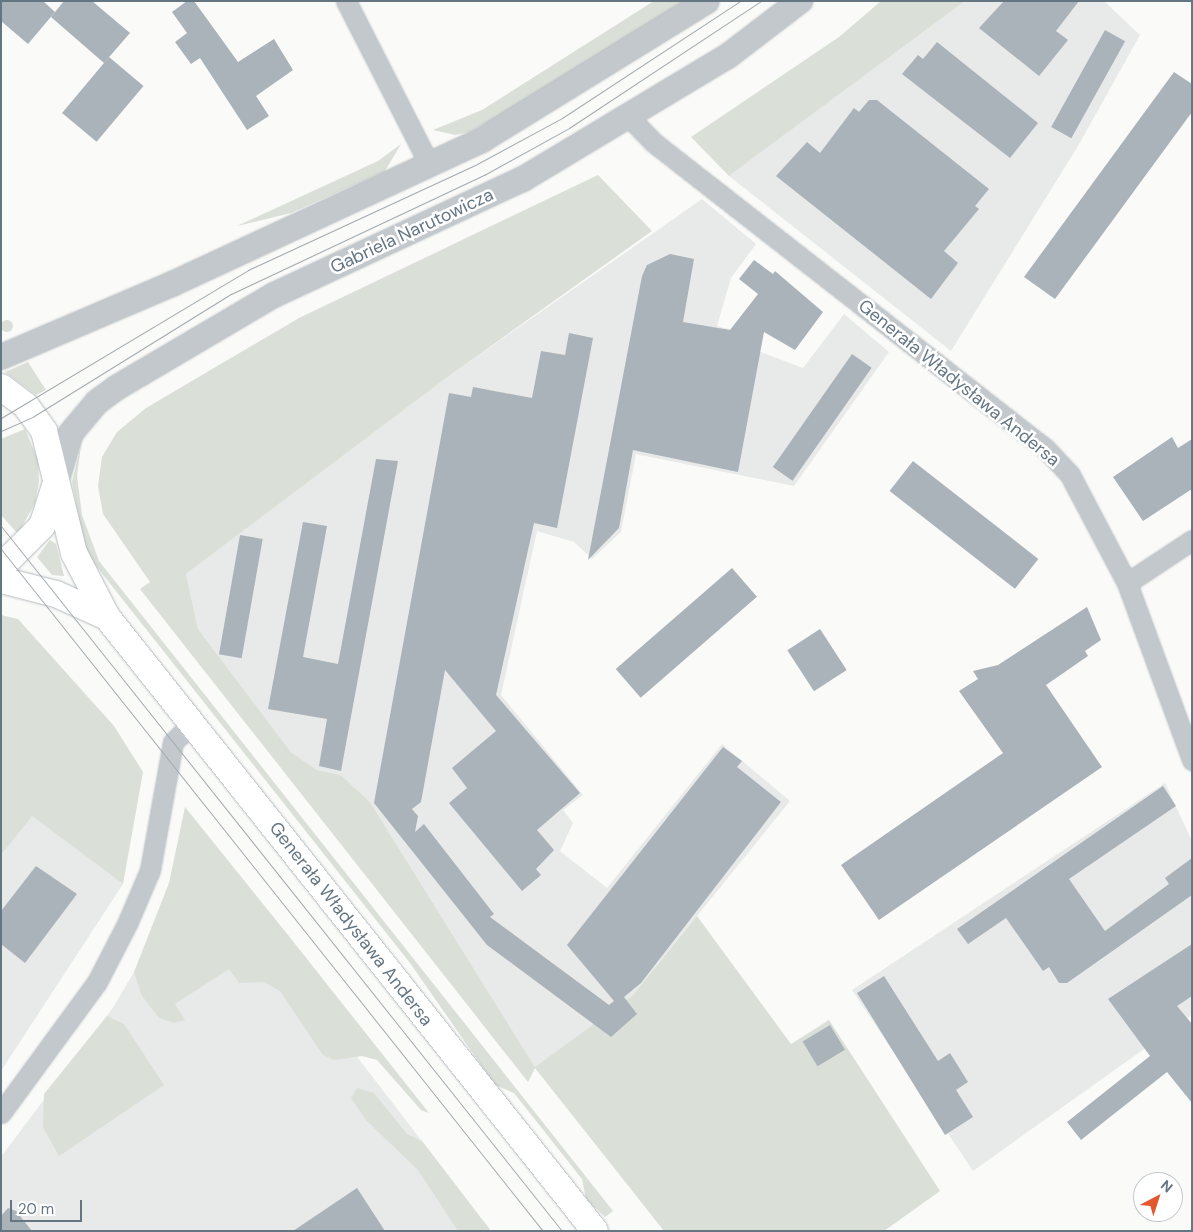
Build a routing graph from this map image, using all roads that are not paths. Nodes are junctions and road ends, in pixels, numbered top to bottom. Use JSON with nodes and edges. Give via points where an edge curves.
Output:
{"nodes":[{"id":1,"x":346,"y":1,"type":"edge"},
{"id":2,"x":707,"y":1,"type":"edge"},
{"id":3,"x":800,"y":1,"type":"edge"},
{"id":4,"x":630,"y":117,"type":"junction"},
{"id":5,"x":429,"y":164,"type":"junction"},
{"id":6,"x":1,"y":357,"type":"edge"},
{"id":7,"x":1,"y":387,"type":"edge"},
{"id":8,"x":56,"y":483,"type":"junction"},
{"id":9,"x":1192,"y":540,"type":"edge"},
{"id":10,"x":1,"y":567,"type":"edge"},
{"id":11,"x":1,"y":580,"type":"edge"},
{"id":12,"x":1127,"y":583,"type":"junction"},
{"id":13,"x":107,"y":617,"type":"junction"},
{"id":14,"x":194,"y":722,"type":"junction"},
{"id":15,"x":1192,"y":760,"type":"edge"},
{"id":16,"x":1,"y":1113,"type":"edge"},
{"id":17,"x":595,"y":1231,"type":"edge"}],
"edges":[{"from":1,"to":5,"type":"street"},
{"from":2,"to":5,"type":"street","via":[[482,140]]},
{"from":3,"to":4,"type":"street","name":"Gabriela Narutowicza","via":[[728,56]]},
{"from":4,"to":8,"type":"street","name":"Gabriela Narutowicza","via":[[523,179],[274,295],[116,388],[96,402],[71,433]]},
{"from":4,"to":12,"type":"street","name":"Generała Władysława Andersa","via":[[661,148],[1045,448],[1070,474]]},
{"from":5,"to":6,"type":"street"},
{"from":7,"to":8,"type":"main road","name":"Generała Władysława Andersa","via":[[26,406],[44,431]]},
{"from":8,"to":10,"type":"main road","via":[[42,526]]},
{"from":8,"to":13,"type":"main road","name":"Generała Władysława Andersa","via":[[74,553]]},
{"from":9,"to":12,"type":"street"},
{"from":11,"to":13,"type":"main road","name":"Generała Władysława Andersa","via":[[56,594]]},
{"from":12,"to":15,"type":"street","name":"Generała Władysława Andersa"},
{"from":13,"to":14,"type":"main road","name":"Generała Władysława Andersa"},
{"from":14,"to":16,"type":"street","via":[[173,742],[150,870],[127,924],[96,982]]},
{"from":14,"to":17,"type":"main road","name":"Generała Władysława Andersa"}]}
